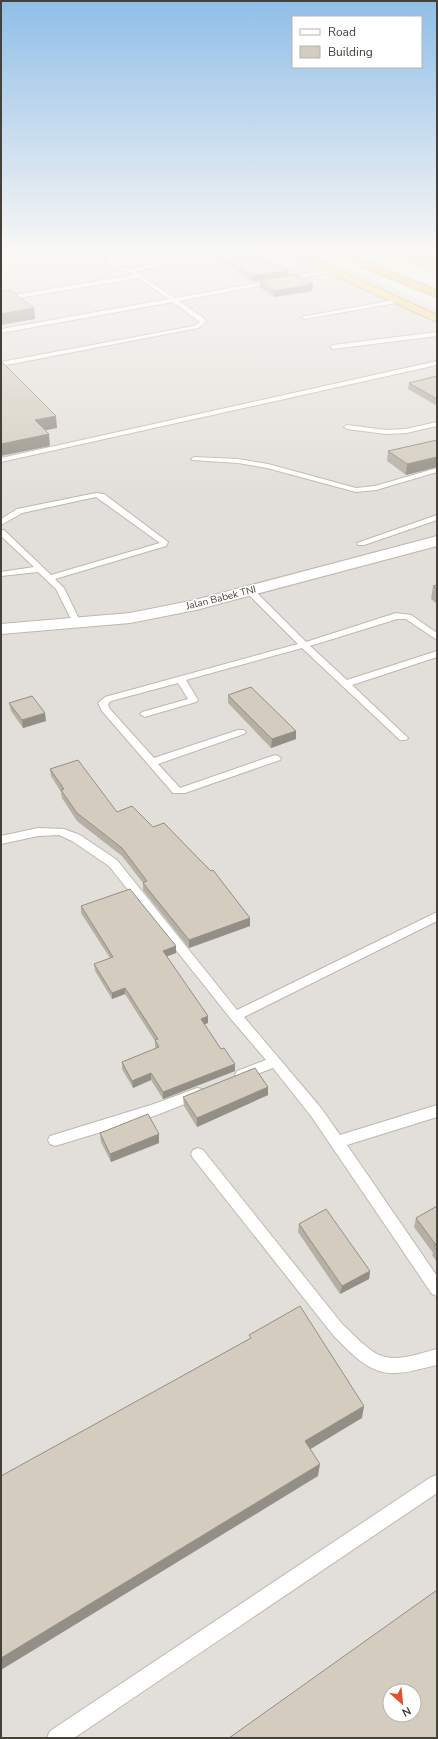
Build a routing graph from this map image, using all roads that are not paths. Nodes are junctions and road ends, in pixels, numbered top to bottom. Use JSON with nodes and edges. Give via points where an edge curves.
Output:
{"nodes":[{"id":1,"x":154,"y":335,"type":"edge"},
{"id":2,"x":428,"y":335,"type":"edge"},
{"id":3,"x":334,"y":347,"type":"dead end"},
{"id":4,"x":437,"y":363,"type":"edge"},
{"id":5,"x":1,"y":364,"type":"edge"},
{"id":6,"x":437,"y":424,"type":"edge"},
{"id":7,"x":347,"y":427,"type":"dead end"},
{"id":8,"x":194,"y":459,"type":"dead end"},
{"id":9,"x":1,"y":460,"type":"edge"},
{"id":10,"x":437,"y":470,"type":"edge"},
{"id":11,"x":437,"y":517,"type":"edge"},
{"id":12,"x":1,"y":523,"type":"edge"},
{"id":13,"x":1,"y":532,"type":"edge"},
{"id":14,"x":437,"y":541,"type":"edge"},
{"id":15,"x":361,"y":543,"type":"dead end"},
{"id":16,"x":41,"y":569,"type":"junction"},
{"id":17,"x":1,"y":574,"type":"edge"},
{"id":18,"x":50,"y":578,"type":"junction"},
{"id":19,"x":250,"y":591,"type":"junction"},
{"id":20,"x":77,"y":623,"type":"junction"},
{"id":21,"x":1,"y":629,"type":"edge"},
{"id":22,"x":437,"y":637,"type":"edge"},
{"id":23,"x":304,"y":645,"type":"junction"},
{"id":24,"x":437,"y":654,"type":"edge"},
{"id":25,"x":181,"y":680,"type":"junction"},
{"id":26,"x":345,"y":684,"type":"junction"},
{"id":27,"x":145,"y":714,"type":"dead end"},
{"id":28,"x":241,"y":732,"type":"dead end"},
{"id":29,"x":403,"y":738,"type":"dead end"},
{"id":30,"x":276,"y":758,"type":"dead end"},
{"id":31,"x":152,"y":762,"type":"junction"},
{"id":32,"x":1,"y":840,"type":"edge"},
{"id":33,"x":437,"y":916,"type":"edge"},
{"id":34,"x":235,"y":1016,"type":"junction"},
{"id":35,"x":275,"y":1062,"type":"junction"},
{"id":36,"x":231,"y":1080,"type":"edge"},
{"id":37,"x":209,"y":1088,"type":"edge"},
{"id":38,"x":437,"y":1111,"type":"edge"},
{"id":39,"x":56,"y":1140,"type":"dead end"},
{"id":40,"x":337,"y":1142,"type":"junction"},
{"id":41,"x":198,"y":1154,"type":"dead end"},
{"id":42,"x":437,"y":1289,"type":"edge"},
{"id":43,"x":437,"y":1357,"type":"edge"},
{"id":44,"x":437,"y":1483,"type":"edge"},
{"id":45,"x":57,"y":1738,"type":"edge"}],
"edges":[{"from":1,"to":5,"type":"lane"},
{"from":2,"to":3,"type":"lane"},
{"from":4,"to":9,"type":"lane"},
{"from":6,"to":7,"type":"lane","via":[[386,432]]},
{"from":8,"to":10,"type":"lane","via":[[238,461],[268,466],[356,490],[376,488]]},
{"from":11,"to":15,"type":"lane"},
{"from":12,"to":18,"type":"lane","via":[[5,518],[20,511],[96,495],[101,496],[164,542]]},
{"from":13,"to":16,"type":"lane"},
{"from":14,"to":19,"type":"street","name":"Jalan Babek TNI"},
{"from":16,"to":17,"type":"lane"},
{"from":16,"to":18,"type":"lane"},
{"from":18,"to":20,"type":"lane","via":[[60,588]]},
{"from":19,"to":20,"type":"street","name":"Jalan Babek TNI","via":[[130,618]]},
{"from":19,"to":23,"type":"lane"},
{"from":20,"to":21,"type":"street","name":"Jalan Babek TNI"},
{"from":22,"to":23,"type":"lane","via":[[408,617],[396,616]]},
{"from":23,"to":25,"type":"lane"},
{"from":23,"to":26,"type":"lane"},
{"from":24,"to":26,"type":"lane"},
{"from":25,"to":27,"type":"lane","via":[[193,700]]},
{"from":25,"to":31,"type":"lane","via":[[108,699],[104,704],[105,709]]},
{"from":26,"to":29,"type":"lane"},
{"from":28,"to":31,"type":"lane"},
{"from":30,"to":31,"type":"lane","via":[[181,791],[174,788]]},
{"from":32,"to":34,"type":"lane","via":[[38,832],[60,831],[76,838],[113,863]]},
{"from":33,"to":34,"type":"lane"},
{"from":34,"to":35,"type":"lane"},
{"from":35,"to":36,"type":"lane"},
{"from":35,"to":40,"type":"lane"},
{"from":37,"to":39,"type":"lane","via":[[157,1109]]},
{"from":38,"to":40,"type":"lane"},
{"from":40,"to":42,"type":"lane"},
{"from":41,"to":43,"type":"lane","via":[[338,1330],[360,1351],[386,1365]]},
{"from":44,"to":45,"type":"lane"}]}
